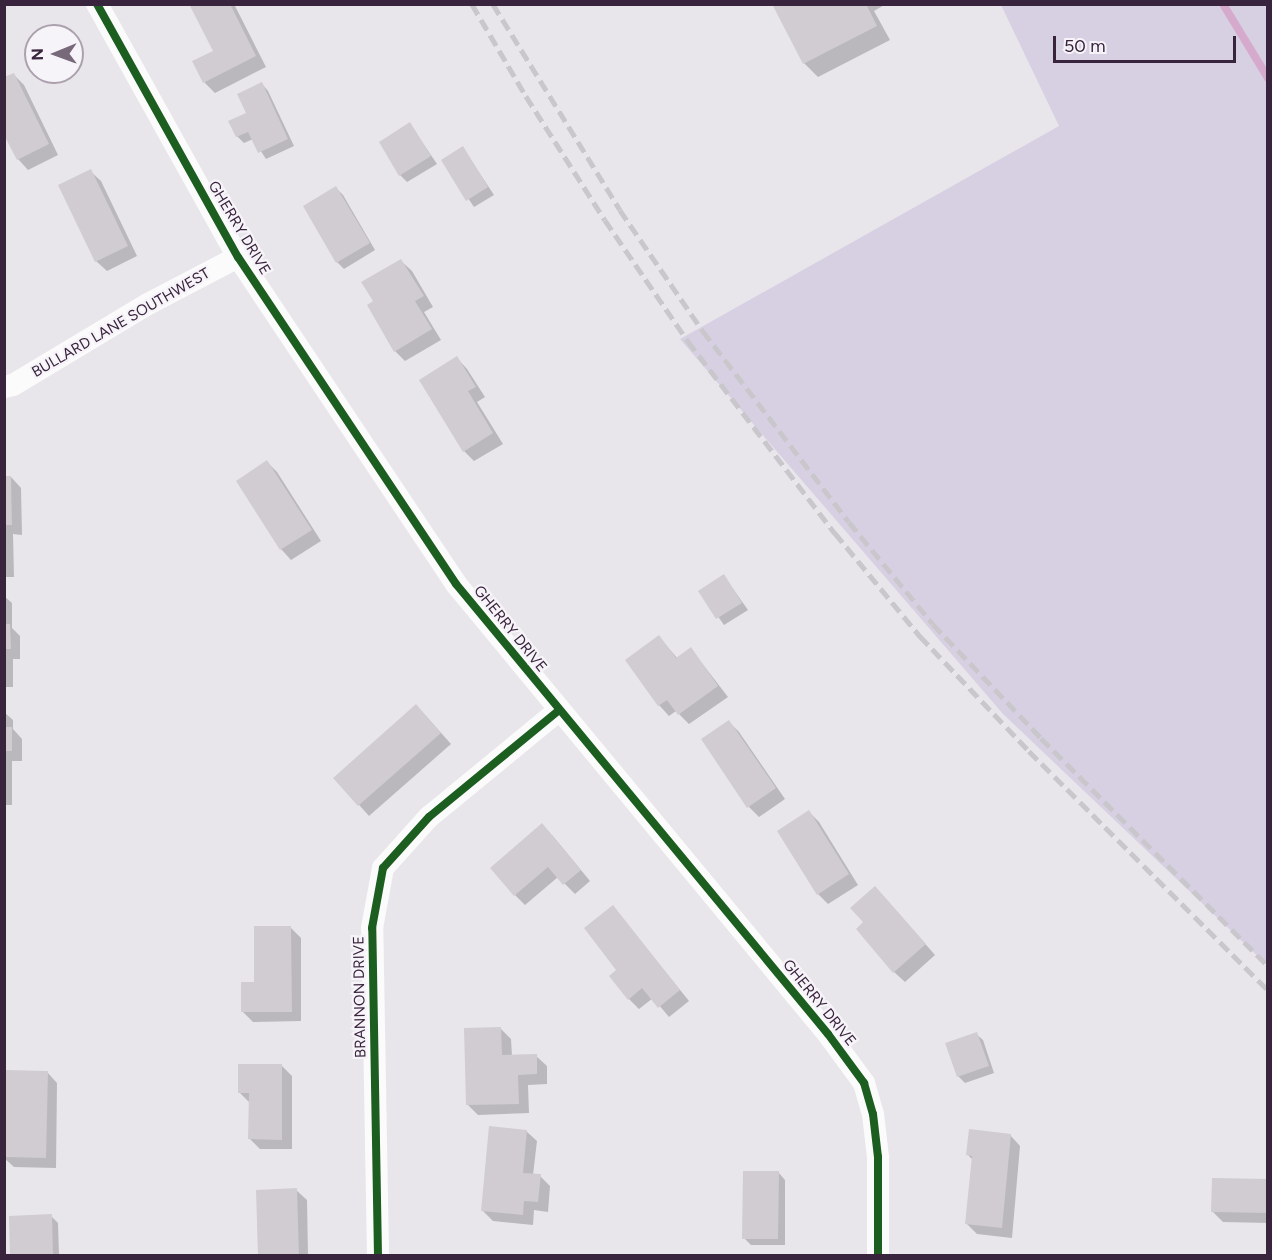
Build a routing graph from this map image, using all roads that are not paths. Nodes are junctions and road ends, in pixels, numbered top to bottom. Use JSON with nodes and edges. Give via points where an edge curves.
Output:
{"nodes":[{"id":1,"x":97,"y":4,"type":"edge"},
{"id":2,"x":238,"y":257,"type":"junction"},
{"id":3,"x":4,"y":387,"type":"edge"},
{"id":4,"x":558,"y":711,"type":"junction"},
{"id":5,"x":378,"y":1256,"type":"edge"},
{"id":6,"x":878,"y":1256,"type":"edge"}],
"edges":[{"from":1,"to":2,"type":"street","name":"GHERRY DRIVE"},
{"from":2,"to":3,"type":"street","name":"BULLARD LANE SOUTHWEST"},
{"from":2,"to":4,"type":"street","name":"GHERRY DRIVE","via":[[456,584]]},
{"from":4,"to":5,"type":"street","name":"BRANNON DRIVE","via":[[429,817],[383,868],[372,928]]},
{"from":4,"to":6,"type":"street","name":"GHERRY DRIVE","via":[[828,1034],[864,1083],[873,1114],[878,1157]]}]}
